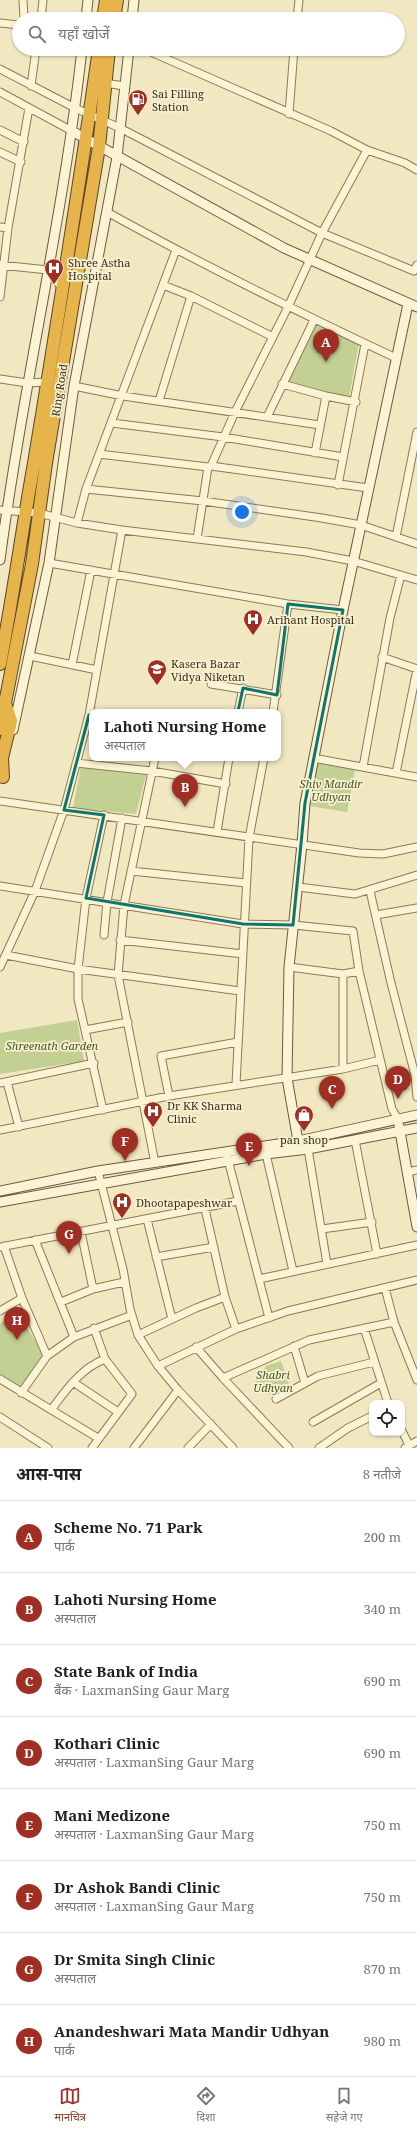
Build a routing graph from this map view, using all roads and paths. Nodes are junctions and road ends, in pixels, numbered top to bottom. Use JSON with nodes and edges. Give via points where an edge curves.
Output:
{"nodes":[{"id":1,"x":23,"y":0,"type":"edge"},
{"id":2,"x":43,"y":0,"type":"edge"},
{"id":3,"x":88,"y":0,"type":"edge"},
{"id":4,"x":106,"y":0,"type":"edge"},
{"id":5,"x":117,"y":0,"type":"edge"},
{"id":6,"x":134,"y":0,"type":"edge"},
{"id":7,"x":299,"y":0,"type":"edge"},
{"id":8,"x":24,"y":12,"type":"edge"},
{"id":9,"x":41,"y":12,"type":"edge"},
{"id":10,"x":87,"y":12,"type":"edge"},
{"id":11,"x":104,"y":12,"type":"edge"},
{"id":12,"x":115,"y":12,"type":"edge"},
{"id":13,"x":133,"y":12,"type":"edge"},
{"id":14,"x":298,"y":12,"type":"edge"},
{"id":15,"x":0,"y":23,"type":"edge"},
{"id":16,"x":12,"y":24,"type":"edge"},
{"id":17,"x":35,"y":56,"type":"edge"},
{"id":18,"x":81,"y":56,"type":"edge"},
{"id":19,"x":98,"y":56,"type":"edge"},
{"id":20,"x":108,"y":56,"type":"edge"},
{"id":21,"x":128,"y":56,"type":"edge"},
{"id":22,"x":160,"y":56,"type":"edge"},
{"id":23,"x":293,"y":56,"type":"edge"},
{"id":24,"x":0,"y":69,"type":"edge"},
{"id":25,"x":105,"y":83,"type":"junction"},
{"id":26,"x":31,"y":86,"type":"junction"},
{"id":27,"x":124,"y":86,"type":"junction"},
{"id":28,"x":0,"y":92,"type":"edge"},
{"id":29,"x":29,"y":108,"type":"junction"},
{"id":30,"x":76,"y":108,"type":"junction"},
{"id":31,"x":90,"y":114,"type":"junction"},
{"id":32,"x":289,"y":114,"type":"junction"},
{"id":33,"x":102,"y":119,"type":"junction"},
{"id":34,"x":120,"y":128,"type":"junction"},
{"id":35,"x":0,"y":130,"type":"edge"},
{"id":36,"x":72,"y":131,"type":"junction"},
{"id":37,"x":87,"y":140,"type":"junction"},
{"id":38,"x":24,"y":142,"type":"junction"},
{"id":39,"x":99,"y":147,"type":"junction"},
{"id":40,"x":367,"y":150,"type":"junction"},
{"id":41,"x":0,"y":152,"type":"edge"},
{"id":42,"x":117,"y":157,"type":"junction"},
{"id":43,"x":21,"y":162,"type":"junction"},
{"id":44,"x":417,"y":170,"type":"edge"},
{"id":45,"x":107,"y":212,"type":"junction"},
{"id":46,"x":0,"y":227,"type":"edge"},
{"id":47,"x":8,"y":228,"type":"junction"},
{"id":48,"x":322,"y":233,"type":"junction"},
{"id":49,"x":176,"y":250,"type":"junction"},
{"id":50,"x":310,"y":259,"type":"junction"},
{"id":51,"x":2,"y":265,"type":"edge"},
{"id":52,"x":48,"y":270,"type":"junction"},
{"id":53,"x":416,"y":270,"type":"edge"},
{"id":54,"x":163,"y":285,"type":"junction"},
{"id":55,"x":62,"y":288,"type":"junction"},
{"id":56,"x":0,"y":296,"type":"edge"},
{"id":57,"x":191,"y":296,"type":"junction"},
{"id":58,"x":412,"y":306,"type":"edge"},
{"id":59,"x":288,"y":307,"type":"junction"},
{"id":60,"x":314,"y":320,"type":"junction"},
{"id":61,"x":273,"y":337,"type":"junction"},
{"id":62,"x":366,"y":344,"type":"junction"},
{"id":63,"x":396,"y":358,"type":"junction"},
{"id":64,"x":0,"y":379,"type":"edge"},
{"id":65,"x":48,"y":382,"type":"junction"},
{"id":66,"x":27,"y":383,"type":"junction"},
{"id":67,"x":282,"y":384,"type":"junction"},
{"id":68,"x":74,"y":386,"type":"junction"},
{"id":69,"x":123,"y":396,"type":"junction"},
{"id":70,"x":326,"y":396,"type":"junction"},
{"id":71,"x":159,"y":402,"type":"junction"},
{"id":72,"x":356,"y":402,"type":"junction"},
{"id":73,"x":235,"y":412,"type":"junction"},
{"id":74,"x":267,"y":417,"type":"junction"},
{"id":75,"x":112,"y":423,"type":"junction"},
{"id":76,"x":320,"y":425,"type":"junction"},
{"id":77,"x":417,"y":432,"type":"edge"},
{"id":78,"x":223,"y":437,"type":"junction"},
{"id":79,"x":315,"y":453,"type":"junction"},
{"id":80,"x":99,"y":454,"type":"junction"},
{"id":81,"x":344,"y":457,"type":"junction"},
{"id":82,"x":210,"y":467,"type":"junction"},
{"id":83,"x":338,"y":485,"type":"junction"},
{"id":84,"x":368,"y":488,"type":"junction"},
{"id":85,"x":86,"y":489,"type":"junction"},
{"id":86,"x":203,"y":501,"type":"junction"},
{"id":87,"x":3,"y":510,"type":"edge"},
{"id":88,"x":26,"y":512,"type":"junction"},
{"id":89,"x":39,"y":514,"type":"junction"},
{"id":90,"x":55,"y":517,"type":"junction"},
{"id":91,"x":77,"y":523,"type":"junction"},
{"id":92,"x":361,"y":525,"type":"junction"},
{"id":93,"x":122,"y":530,"type":"junction"},
{"id":94,"x":396,"y":537,"type":"junction"},
{"id":95,"x":197,"y":539,"type":"junction"},
{"id":96,"x":417,"y":544,"type":"edge"},
{"id":97,"x":0,"y":560,"type":"edge"},
{"id":98,"x":353,"y":561,"type":"junction"},
{"id":99,"x":50,"y":563,"type":"junction"},
{"id":100,"x":91,"y":570,"type":"junction"},
{"id":101,"x":115,"y":574,"type":"junction"},
{"id":102,"x":401,"y":575,"type":"junction"},
{"id":103,"x":417,"y":580,"type":"edge"},
{"id":104,"x":288,"y":604,"type":"junction"},
{"id":105,"x":343,"y":610,"type":"junction"},
{"id":106,"x":30,"y":656,"type":"junction"},
{"id":107,"x":382,"y":657,"type":"junction"},
{"id":108,"x":0,"y":664,"type":"edge"},
{"id":109,"x":72,"y":665,"type":"junction"},
{"id":110,"x":417,"y":669,"type":"edge"},
{"id":111,"x":97,"y":670,"type":"junction"},
{"id":112,"x":211,"y":684,"type":"dead end"},
{"id":113,"x":243,"y":688,"type":"junction"},
{"id":114,"x":277,"y":695,"type":"junction"},
{"id":115,"x":6,"y":706,"type":"junction"},
{"id":116,"x":92,"y":709,"type":"edge"},
{"id":117,"x":239,"y":709,"type":"edge"},
{"id":118,"x":274,"y":709,"type":"edge"},
{"id":119,"x":89,"y":722,"type":"edge"},
{"id":120,"x":0,"y":729,"type":"edge"},
{"id":121,"x":313,"y":758,"type":"junction"},
{"id":122,"x":154,"y":761,"type":"edge"},
{"id":123,"x":229,"y":761,"type":"edge"},
{"id":124,"x":263,"y":761,"type":"edge"},
{"id":125,"x":76,"y":763,"type":"junction"},
{"id":126,"x":363,"y":767,"type":"junction"},
{"id":127,"x":152,"y":771,"type":"junction"},
{"id":128,"x":396,"y":773,"type":"junction"},
{"id":129,"x":417,"y":777,"type":"edge"},
{"id":130,"x":1,"y":781,"type":"edge"},
{"id":131,"x":226,"y":784,"type":"junction"},
{"id":132,"x":0,"y":801,"type":"edge"},
{"id":133,"x":64,"y":810,"type":"junction"},
{"id":134,"x":104,"y":815,"type":"junction"},
{"id":135,"x":122,"y":818,"type":"junction"},
{"id":136,"x":141,"y":820,"type":"junction"},
{"id":137,"x":216,"y":832,"type":"junction"},
{"id":138,"x":249,"y":838,"type":"junction"},
{"id":139,"x":302,"y":844,"type":"junction"},
{"id":140,"x":417,"y":846,"type":"edge"},
{"id":141,"x":131,"y":871,"type":"junction"},
{"id":142,"x":417,"y":875,"type":"edge"},
{"id":143,"x":246,"y":883,"type":"junction"},
{"id":144,"x":0,"y":886,"type":"edge"},
{"id":145,"x":298,"y":887,"type":"junction"},
{"id":146,"x":35,"y":891,"type":"junction"},
{"id":147,"x":370,"y":891,"type":"junction"},
{"id":148,"x":86,"y":898,"type":"junction"},
{"id":149,"x":107,"y":902,"type":"junction"},
{"id":150,"x":124,"y":905,"type":"junction"},
{"id":151,"x":417,"y":908,"type":"edge"},
{"id":152,"x":376,"y":915,"type":"junction"},
{"id":153,"x":243,"y":924,"type":"junction"},
{"id":154,"x":293,"y":925,"type":"junction"},
{"id":155,"x":104,"y":935,"type":"dead end"},
{"id":156,"x":120,"y":940,"type":"junction"},
{"id":157,"x":243,"y":954,"type":"junction"},
{"id":158,"x":6,"y":955,"type":"junction"},
{"id":159,"x":289,"y":967,"type":"junction"},
{"id":160,"x":0,"y":968,"type":"edge"},
{"id":161,"x":78,"y":969,"type":"junction"},
{"id":162,"x":359,"y":971,"type":"junction"},
{"id":163,"x":343,"y":974,"type":"junction"},
{"id":164,"x":118,"y":975,"type":"junction"},
{"id":165,"x":240,"y":991,"type":"junction"},
{"id":166,"x":128,"y":1022,"type":"junction"},
{"id":167,"x":85,"y":1030,"type":"junction"},
{"id":168,"x":238,"y":1042,"type":"junction"},
{"id":169,"x":380,"y":1060,"type":"junction"},
{"id":170,"x":94,"y":1063,"type":"junction"},
{"id":171,"x":343,"y":1069,"type":"junction"},
{"id":172,"x":287,"y":1078,"type":"junction"},
{"id":173,"x":3,"y":1083,"type":"edge"},
{"id":174,"x":236,"y":1084,"type":"junction"},
{"id":175,"x":169,"y":1096,"type":"junction"},
{"id":176,"x":417,"y":1097,"type":"edge"},
{"id":177,"x":142,"y":1103,"type":"junction"},
{"id":178,"x":103,"y":1110,"type":"junction"},
{"id":179,"x":417,"y":1115,"type":"edge"},
{"id":180,"x":398,"y":1119,"type":"junction"},
{"id":181,"x":19,"y":1127,"type":"junction"},
{"id":182,"x":417,"y":1128,"type":"edge"},
{"id":183,"x":0,"y":1130,"type":"edge"},
{"id":184,"x":400,"y":1131,"type":"junction"},
{"id":185,"x":355,"y":1140,"type":"junction"},
{"id":186,"x":298,"y":1141,"type":"junction"},
{"id":187,"x":308,"y":1149,"type":"junction"},
{"id":188,"x":266,"y":1154,"type":"junction"},
{"id":189,"x":227,"y":1156,"type":"junction"},
{"id":190,"x":156,"y":1163,"type":"junction"},
{"id":191,"x":98,"y":1171,"type":"junction"},
{"id":192,"x":413,"y":1171,"type":"edge"},
{"id":193,"x":102,"y":1184,"type":"junction"},
{"id":194,"x":0,"y":1191,"type":"edge"},
{"id":195,"x":238,"y":1201,"type":"junction"},
{"id":196,"x":0,"y":1202,"type":"edge"},
{"id":197,"x":205,"y":1209,"type":"junction"},
{"id":198,"x":147,"y":1219,"type":"junction"},
{"id":199,"x":372,"y":1222,"type":"junction"},
{"id":200,"x":113,"y":1225,"type":"junction"},
{"id":201,"x":417,"y":1227,"type":"edge"},
{"id":202,"x":322,"y":1229,"type":"junction"},
{"id":203,"x":81,"y":1232,"type":"junction"},
{"id":204,"x":35,"y":1240,"type":"junction"},
{"id":205,"x":417,"y":1245,"type":"edge"},
{"id":206,"x":2,"y":1246,"type":"edge"},
{"id":207,"x":214,"y":1247,"type":"junction"},
{"id":208,"x":377,"y":1254,"type":"junction"},
{"id":209,"x":156,"y":1257,"type":"junction"},
{"id":210,"x":328,"y":1264,"type":"junction"},
{"id":211,"x":293,"y":1271,"type":"junction"},
{"id":212,"x":259,"y":1279,"type":"junction"},
{"id":213,"x":417,"y":1280,"type":"edge"},
{"id":214,"x":124,"y":1282,"type":"junction"},
{"id":215,"x":385,"y":1288,"type":"junction"},
{"id":216,"x":93,"y":1289,"type":"junction"},
{"id":217,"x":225,"y":1297,"type":"junction"},
{"id":218,"x":22,"y":1298,"type":"junction"},
{"id":219,"x":61,"y":1302,"type":"junction"},
{"id":220,"x":0,"y":1311,"type":"edge"},
{"id":221,"x":132,"y":1315,"type":"junction"},
{"id":222,"x":172,"y":1318,"type":"junction"},
{"id":223,"x":269,"y":1318,"type":"junction"},
{"id":224,"x":394,"y":1322,"type":"junction"},
{"id":225,"x":94,"y":1328,"type":"junction"},
{"id":226,"x":364,"y":1328,"type":"junction"},
{"id":227,"x":236,"y":1329,"type":"junction"},
{"id":228,"x":138,"y":1335,"type":"junction"},
{"id":229,"x":74,"y":1337,"type":"junction"},
{"id":230,"x":294,"y":1346,"type":"junction"},
{"id":231,"x":196,"y":1347,"type":"junction"},
{"id":232,"x":47,"y":1356,"type":"junction"},
{"id":233,"x":105,"y":1359,"type":"junction"},
{"id":234,"x":374,"y":1362,"type":"junction"},
{"id":235,"x":158,"y":1366,"type":"junction"},
{"id":236,"x":223,"y":1378,"type":"junction"},
{"id":237,"x":0,"y":1379,"type":"edge"},
{"id":238,"x":417,"y":1380,"type":"edge"},
{"id":239,"x":73,"y":1382,"type":"junction"},
{"id":240,"x":305,"y":1383,"type":"junction"},
{"id":241,"x":381,"y":1383,"type":"junction"},
{"id":242,"x":178,"y":1390,"type":"junction"},
{"id":243,"x":21,"y":1393,"type":"junction"},
{"id":244,"x":276,"y":1399,"type":"dead end"},
{"id":245,"x":387,"y":1400,"type":"edge"},
{"id":246,"x":50,"y":1410,"type":"junction"},
{"id":247,"x":118,"y":1412,"type":"junction"},
{"id":248,"x":0,"y":1417,"type":"edge"},
{"id":249,"x":369,"y":1418,"type":"edge"},
{"id":250,"x":313,"y":1422,"type":"dead end"},
{"id":251,"x":211,"y":1424,"type":"junction"},
{"id":252,"x":404,"y":1436,"type":"edge"},
{"id":253,"x":98,"y":1438,"type":"junction"},
{"id":254,"x":417,"y":1441,"type":"edge"},
{"id":255,"x":407,"y":1446,"type":"edge"},
{"id":256,"x":48,"y":1448,"type":"edge"},
{"id":257,"x":92,"y":1448,"type":"edge"},
{"id":258,"x":134,"y":1448,"type":"edge"},
{"id":259,"x":188,"y":1448,"type":"edge"},
{"id":260,"x":233,"y":1448,"type":"edge"},
{"id":261,"x":289,"y":1448,"type":"edge"},
{"id":262,"x":319,"y":1448,"type":"edge"}],
"edges":[{"from":1,"to":8,"type":"street"},
{"from":2,"to":9,"type":"street"},
{"from":3,"to":10,"type":"street"},
{"from":4,"to":11,"type":"highway"},
{"from":5,"to":12,"type":"highway"},
{"from":6,"to":13,"type":"street"},
{"from":7,"to":14,"type":"street"},
{"from":15,"to":16,"type":"street"},
{"from":17,"to":26,"type":"street"},
{"from":18,"to":30,"type":"street"},
{"from":19,"to":31,"type":"highway","name":"Ring Road"},
{"from":20,"to":25,"type":"highway","name":"Ring Road"},
{"from":21,"to":27,"type":"street"},
{"from":22,"to":32,"type":"street"},
{"from":23,"to":32,"type":"street"},
{"from":24,"to":26,"type":"street"},
{"from":25,"to":27,"type":"street"},
{"from":25,"to":33,"type":"highway","name":"Ring Road"},
{"from":26,"to":30,"type":"street"},
{"from":27,"to":34,"type":"street"},
{"from":28,"to":29,"type":"street"},
{"from":29,"to":36,"type":"street"},
{"from":29,"to":38,"type":"street"},
{"from":30,"to":31,"type":"street"},
{"from":30,"to":36,"type":"street"},
{"from":31,"to":33,"type":"street"},
{"from":31,"to":37,"type":"highway","name":"Ring Road"},
{"from":32,"to":40,"type":"street","via":[[331,131]]},
{"from":33,"to":34,"type":"street"},
{"from":33,"to":39,"type":"highway","name":"Ring Road"},
{"from":34,"to":42,"type":"street"},
{"from":34,"to":48,"type":"street"},
{"from":35,"to":38,"type":"street"},
{"from":36,"to":37,"type":"street"},
{"from":36,"to":52,"type":"street"},
{"from":37,"to":39,"type":"street"},
{"from":37,"to":55,"type":"highway","name":"Ring Road"},
{"from":38,"to":43,"type":"street"},
{"from":39,"to":42,"type":"street"},
{"from":39,"to":89,"type":"highway","name":"Ring Road"},
{"from":40,"to":44,"type":"street","via":[[405,163]]},
{"from":40,"to":48,"type":"street"},
{"from":41,"to":43,"type":"street"},
{"from":42,"to":45,"type":"street"},
{"from":42,"to":50,"type":"street","via":[[284,248]]},
{"from":43,"to":47,"type":"street"},
{"from":45,"to":49,"type":"street"},
{"from":45,"to":68,"type":"street"},
{"from":46,"to":47,"type":"street"},
{"from":47,"to":51,"type":"street"},
{"from":48,"to":50,"type":"street"},
{"from":48,"to":53,"type":"street"},
{"from":49,"to":54,"type":"street"},
{"from":49,"to":59,"type":"street"},
{"from":50,"to":58,"type":"street"},
{"from":50,"to":59,"type":"street"},
{"from":51,"to":52,"type":"street"},
{"from":51,"to":56,"type":"street"},
{"from":52,"to":55,"type":"street"},
{"from":52,"to":66,"type":"street"},
{"from":54,"to":57,"type":"street"},
{"from":54,"to":69,"type":"street"},
{"from":55,"to":65,"type":"highway","name":"Ring Road"},
{"from":57,"to":61,"type":"street"},
{"from":57,"to":71,"type":"street"},
{"from":58,"to":63,"type":"street"},
{"from":59,"to":60,"type":"street"},
{"from":59,"to":61,"type":"street"},
{"from":60,"to":62,"type":"street"},
{"from":60,"to":67,"type":"street"},
{"from":61,"to":73,"type":"street"},
{"from":62,"to":63,"type":"street"},
{"from":62,"to":72,"type":"street"},
{"from":63,"to":84,"type":"street"},
{"from":64,"to":66,"type":"street"},
{"from":65,"to":66,"type":"street"},
{"from":65,"to":88,"type":"highway","name":"Ring Road"},
{"from":66,"to":87,"type":"street"},
{"from":67,"to":70,"type":"street"},
{"from":67,"to":74,"type":"street"},
{"from":68,"to":69,"type":"street"},
{"from":68,"to":90,"type":"street"},
{"from":69,"to":71,"type":"street"},
{"from":69,"to":75,"type":"street"},
{"from":70,"to":72,"type":"street"},
{"from":70,"to":76,"type":"street"},
{"from":71,"to":73,"type":"street"},
{"from":72,"to":81,"type":"street"},
{"from":73,"to":74,"type":"street"},
{"from":73,"to":78,"type":"street"},
{"from":74,"to":76,"type":"street"},
{"from":75,"to":78,"type":"street"},
{"from":75,"to":80,"type":"street"},
{"from":76,"to":79,"type":"street"},
{"from":77,"to":94,"type":"street"},
{"from":78,"to":79,"type":"street"},
{"from":78,"to":82,"type":"street"},
{"from":79,"to":81,"type":"street"},
{"from":80,"to":82,"type":"street"},
{"from":80,"to":85,"type":"street"},
{"from":81,"to":83,"type":"street"},
{"from":82,"to":83,"type":"street"},
{"from":82,"to":86,"type":"street"},
{"from":83,"to":84,"type":"street"},
{"from":84,"to":92,"type":"street"},
{"from":85,"to":86,"type":"street"},
{"from":85,"to":91,"type":"street"},
{"from":86,"to":92,"type":"street"},
{"from":86,"to":95,"type":"street"},
{"from":87,"to":88,"type":"street"},
{"from":87,"to":97,"type":"street"},
{"from":88,"to":89,"type":"street"},
{"from":88,"to":108,"type":"highway","name":"Ring Road"},
{"from":89,"to":90,"type":"street"},
{"from":89,"to":115,"type":"highway","name":"Ring Road"},
{"from":90,"to":91,"type":"street"},
{"from":90,"to":99,"type":"street"},
{"from":91,"to":93,"type":"street"},
{"from":92,"to":94,"type":"street"},
{"from":92,"to":98,"type":"street"},
{"from":93,"to":95,"type":"street"},
{"from":93,"to":101,"type":"street"},
{"from":94,"to":96,"type":"street"},
{"from":95,"to":98,"type":"street","via":[[306,552]]},
{"from":98,"to":102,"type":"street"},
{"from":98,"to":105,"type":"street"},
{"from":99,"to":100,"type":"street"},
{"from":99,"to":106,"type":"street"},
{"from":100,"to":101,"type":"street"},
{"from":100,"to":109,"type":"street"},
{"from":101,"to":104,"type":"street"},
{"from":101,"to":111,"type":"street"},
{"from":102,"to":103,"type":"street"},
{"from":102,"to":107,"type":"street"},
{"from":104,"to":105,"type":"street"},
{"from":104,"to":114,"type":"street"},
{"from":105,"to":121,"type":"street"},
{"from":106,"to":109,"type":"street"},
{"from":106,"to":130,"type":"street"},
{"from":107,"to":110,"type":"street"},
{"from":107,"to":126,"type":"street"},
{"from":109,"to":111,"type":"street"},
{"from":110,"to":128,"type":"street"},
{"from":111,"to":116,"type":"street"},
{"from":112,"to":113,"type":"street"},
{"from":113,"to":114,"type":"street"},
{"from":113,"to":117,"type":"street"},
{"from":114,"to":118,"type":"street"},
{"from":115,"to":120,"type":"highway","name":"Ring Road"},
{"from":115,"to":130,"type":"highway","via":[[11,721],[2,758]]},
{"from":119,"to":125,"type":"street"},
{"from":121,"to":126,"type":"street"},
{"from":121,"to":139,"type":"street","via":[[305,803]]},
{"from":122,"to":127,"type":"street"},
{"from":123,"to":131,"type":"street"},
{"from":124,"to":138,"type":"street"},
{"from":125,"to":127,"type":"street"},
{"from":125,"to":133,"type":"street"},
{"from":126,"to":128,"type":"street"},
{"from":127,"to":131,"type":"street"},
{"from":127,"to":136,"type":"street"},
{"from":128,"to":129,"type":"street"},
{"from":131,"to":137,"type":"street"},
{"from":132,"to":133,"type":"street"},
{"from":133,"to":134,"type":"street"},
{"from":133,"to":146,"type":"street"},
{"from":134,"to":135,"type":"street"},
{"from":134,"to":148,"type":"street"},
{"from":135,"to":136,"type":"street"},
{"from":135,"to":149,"type":"street"},
{"from":136,"to":137,"type":"street"},
{"from":136,"to":141,"type":"street"},
{"from":137,"to":138,"type":"street"},
{"from":138,"to":139,"type":"street"},
{"from":138,"to":143,"type":"street"},
{"from":139,"to":140,"type":"street","via":[[383,854]]},
{"from":139,"to":145,"type":"street"},
{"from":141,"to":143,"type":"street"},
{"from":141,"to":150,"type":"street"},
{"from":142,"to":147,"type":"street"},
{"from":143,"to":153,"type":"street"},
{"from":144,"to":146,"type":"street"},
{"from":145,"to":147,"type":"street","via":[[355,894]]},
{"from":145,"to":154,"type":"street"},
{"from":146,"to":148,"type":"street"},
{"from":146,"to":158,"type":"street"},
{"from":147,"to":152,"type":"street"},
{"from":148,"to":149,"type":"street"},
{"from":148,"to":161,"type":"street"},
{"from":149,"to":150,"type":"street"},
{"from":149,"to":155,"type":"street"},
{"from":150,"to":153,"type":"street"},
{"from":150,"to":156,"type":"street"},
{"from":151,"to":152,"type":"street"},
{"from":152,"to":176,"type":"street","via":[[392,990],[415,1075]]},
{"from":153,"to":154,"type":"street"},
{"from":153,"to":157,"type":"street"},
{"from":154,"to":159,"type":"street"},
{"from":154,"to":162,"type":"street","via":[[353,931]]},
{"from":156,"to":157,"type":"street"},
{"from":156,"to":164,"type":"street"},
{"from":157,"to":165,"type":"street"},
{"from":158,"to":160,"type":"street"},
{"from":158,"to":161,"type":"street"},
{"from":159,"to":163,"type":"street"},
{"from":159,"to":172,"type":"street"},
{"from":161,"to":164,"type":"street"},
{"from":161,"to":167,"type":"street","via":[[78,999]]},
{"from":162,"to":163,"type":"street"},
{"from":162,"to":169,"type":"street"},
{"from":163,"to":171,"type":"street"},
{"from":164,"to":165,"type":"street"},
{"from":164,"to":166,"type":"street"},
{"from":165,"to":168,"type":"street"},
{"from":166,"to":167,"type":"street"},
{"from":166,"to":177,"type":"street"},
{"from":167,"to":170,"type":"street"},
{"from":168,"to":174,"type":"street"},
{"from":168,"to":175,"type":"street","via":[[161,1056]]},
{"from":169,"to":171,"type":"street"},
{"from":169,"to":180,"type":"street","via":[[392,1109]]},
{"from":170,"to":173,"type":"street"},
{"from":170,"to":178,"type":"street"},
{"from":171,"to":172,"type":"street"},
{"from":172,"to":174,"type":"street"},
{"from":172,"to":186,"type":"street"},
{"from":173,"to":181,"type":"street"},
{"from":174,"to":175,"type":"street"},
{"from":175,"to":177,"type":"street"},
{"from":177,"to":178,"type":"street"},
{"from":177,"to":190,"type":"street"},
{"from":178,"to":181,"type":"street"},
{"from":179,"to":180,"type":"street"},
{"from":180,"to":184,"type":"street"},
{"from":180,"to":186,"type":"street"},
{"from":181,"to":183,"type":"street"},
{"from":182,"to":184,"type":"street"},
{"from":184,"to":185,"type":"street"},
{"from":184,"to":192,"type":"street"},
{"from":185,"to":187,"type":"street"},
{"from":185,"to":199,"type":"street"},
{"from":186,"to":189,"type":"street"},
{"from":187,"to":188,"type":"street"},
{"from":187,"to":202,"type":"street"},
{"from":188,"to":189,"type":"street"},
{"from":188,"to":211,"type":"street"},
{"from":189,"to":190,"type":"street"},
{"from":189,"to":193,"type":"street"},
{"from":189,"to":195,"type":"street"},
{"from":190,"to":191,"type":"street"},
{"from":191,"to":193,"type":"street"},
{"from":191,"to":194,"type":"street"},
{"from":192,"to":201,"type":"street"},
{"from":193,"to":196,"type":"street"},
{"from":193,"to":200,"type":"street"},
{"from":195,"to":197,"type":"street"},
{"from":195,"to":212,"type":"street"},
{"from":197,"to":198,"type":"street"},
{"from":197,"to":207,"type":"street"},
{"from":198,"to":200,"type":"street"},
{"from":198,"to":209,"type":"street"},
{"from":199,"to":202,"type":"street"},
{"from":199,"to":208,"type":"street"},
{"from":200,"to":203,"type":"street"},
{"from":200,"to":214,"type":"street"},
{"from":202,"to":210,"type":"street"},
{"from":203,"to":204,"type":"street"},
{"from":203,"to":216,"type":"street"},
{"from":204,"to":206,"type":"street"},
{"from":204,"to":219,"type":"street"},
{"from":205,"to":208,"type":"street"},
{"from":206,"to":218,"type":"street"},
{"from":207,"to":209,"type":"street"},
{"from":207,"to":217,"type":"street"},
{"from":208,"to":210,"type":"street"},
{"from":209,"to":222,"type":"street"},
{"from":210,"to":211,"type":"street"},
{"from":211,"to":212,"type":"street"},
{"from":212,"to":223,"type":"street"},
{"from":213,"to":215,"type":"street"},
{"from":214,"to":216,"type":"street"},
{"from":214,"to":221,"type":"street"},
{"from":215,"to":223,"type":"street","via":[[330,1299]]},
{"from":215,"to":224,"type":"street"},
{"from":216,"to":219,"type":"street"},
{"from":217,"to":222,"type":"street"},
{"from":217,"to":227,"type":"street"},
{"from":218,"to":220,"type":"street"},
{"from":218,"to":232,"type":"street"},
{"from":219,"to":229,"type":"street"},
{"from":221,"to":225,"type":"street"},
{"from":221,"to":228,"type":"street"},
{"from":222,"to":228,"type":"street"},
{"from":223,"to":227,"type":"street"},
{"from":224,"to":226,"type":"street"},
{"from":224,"to":238,"type":"street"},
{"from":225,"to":229,"type":"street"},
{"from":225,"to":233,"type":"street"},
{"from":226,"to":230,"type":"street","via":[[309,1340]]},
{"from":226,"to":234,"type":"street"},
{"from":227,"to":231,"type":"street"},
{"from":228,"to":235,"type":"street"},
{"from":229,"to":232,"type":"street"},
{"from":230,"to":236,"type":"street"},
{"from":230,"to":240,"type":"street"},
{"from":231,"to":235,"type":"street"},
{"from":231,"to":236,"type":"street"},
{"from":232,"to":243,"type":"street"},
{"from":233,"to":239,"type":"street","via":[[95,1363]]},
{"from":233,"to":247,"type":"street","via":[[132,1394]]},
{"from":234,"to":240,"type":"street","via":[[330,1372]]},
{"from":234,"to":241,"type":"street"},
{"from":235,"to":242,"type":"street"},
{"from":236,"to":261,"type":"street"},
{"from":237,"to":243,"type":"street"},
{"from":239,"to":246,"type":"street"},
{"from":239,"to":247,"type":"street"},
{"from":240,"to":244,"type":"street"},
{"from":241,"to":245,"type":"street"},
{"from":241,"to":250,"type":"street"},
{"from":242,"to":251,"type":"street"},
{"from":242,"to":258,"type":"street"},
{"from":243,"to":246,"type":"street"},
{"from":246,"to":253,"type":"street"},
{"from":247,"to":253,"type":"street"},
{"from":248,"to":256,"type":"street"},
{"from":249,"to":262,"type":"street"},
{"from":251,"to":259,"type":"street"},
{"from":251,"to":260,"type":"street"},
{"from":252,"to":255,"type":"street"},
{"from":253,"to":257,"type":"street"},
{"from":254,"to":255,"type":"street"}]}
